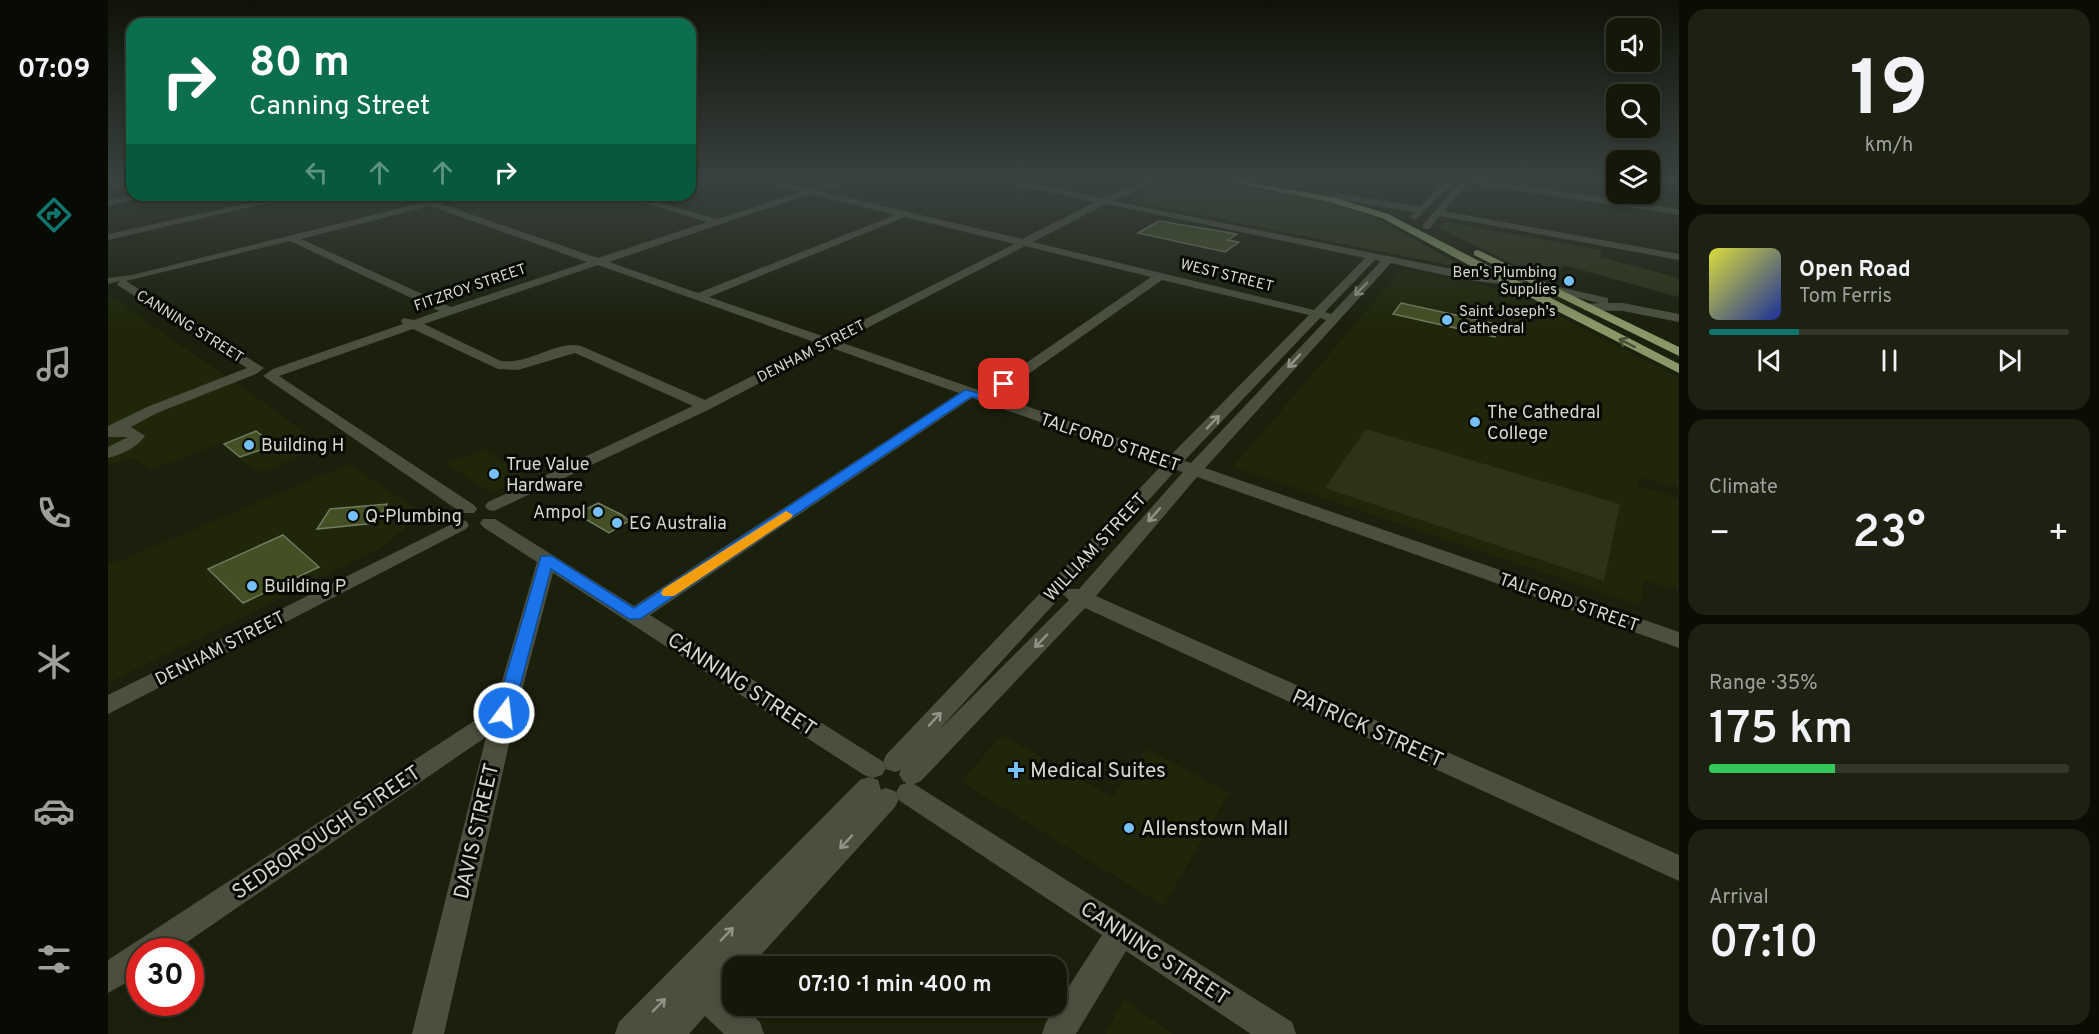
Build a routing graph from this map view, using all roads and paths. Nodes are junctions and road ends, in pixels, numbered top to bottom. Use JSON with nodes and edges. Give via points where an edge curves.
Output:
{"nodes":[{"id":1,"x":148,"y":228,"type":"edge"},
{"id":2,"x":330,"y":228,"type":"edge"},
{"id":3,"x":502,"y":228,"type":"edge"},
{"id":4,"x":690,"y":228,"type":"edge"},
{"id":5,"x":869,"y":228,"type":"edge"},
{"id":6,"x":964,"y":228,"type":"edge"},
{"id":7,"x":1053,"y":228,"type":"edge"},
{"id":8,"x":1235,"y":228,"type":"edge"},
{"id":9,"x":1409,"y":228,"type":"edge"},
{"id":10,"x":1417,"y":228,"type":"edge"},
{"id":11,"x":1429,"y":228,"type":"edge"},
{"id":12,"x":1522,"y":228,"type":"edge"},
{"id":13,"x":108,"y":237,"type":"edge"},
{"id":14,"x":291,"y":238,"type":"junction"},
{"id":15,"x":1025,"y":243,"type":"junction"},
{"id":16,"x":1442,"y":245,"type":"junction"},
{"id":17,"x":1372,"y":257,"type":"junction"},
{"id":18,"x":1679,"y":257,"type":"edge"},
{"id":19,"x":1491,"y":259,"type":"junction"},
{"id":20,"x":593,"y":260,"type":"junction"},
{"id":21,"x":1388,"y":260,"type":"junction"},
{"id":22,"x":1160,"y":276,"type":"junction"},
{"id":23,"x":115,"y":280,"type":"edge"},
{"id":24,"x":1508,"y":282,"type":"junction"},
{"id":25,"x":1550,"y":288,"type":"junction"},
{"id":26,"x":698,"y":297,"type":"junction"},
{"id":27,"x":1588,"y":307,"type":"junction"},
{"id":28,"x":1623,"y":307,"type":"junction"},
{"id":29,"x":445,"y":309,"type":"junction"},
{"id":30,"x":1318,"y":314,"type":"junction"},
{"id":31,"x":1334,"y":318,"type":"junction"},
{"id":32,"x":1679,"y":318,"type":"edge"},
{"id":33,"x":409,"y":322,"type":"junction"},
{"id":34,"x":828,"y":342,"type":"junction"},
{"id":35,"x":1679,"y":352,"type":"edge"},
{"id":36,"x":1679,"y":369,"type":"edge"},
{"id":37,"x":264,"y":372,"type":"junction"},
{"id":38,"x":977,"y":395,"type":"junction"},
{"id":39,"x":705,"y":406,"type":"junction"},
{"id":40,"x":130,"y":431,"type":"junction"},
{"id":41,"x":108,"y":432,"type":"edge"},
{"id":42,"x":108,"y":453,"type":"edge"},
{"id":43,"x":1172,"y":464,"type":"junction"},
{"id":44,"x":1193,"y":471,"type":"junction"},
{"id":45,"x":491,"y":514,"type":"junction"},
{"id":46,"x":464,"y":517,"type":"junction"},
{"id":47,"x":547,"y":560,"type":"junction"},
{"id":48,"x":1058,"y":588,"type":"junction"},
{"id":49,"x":1082,"y":598,"type":"junction"},
{"id":50,"x":634,"y":616,"type":"junction"},
{"id":51,"x":1679,"y":640,"type":"edge"},
{"id":52,"x":108,"y":705,"type":"edge"},
{"id":53,"x":504,"y":713,"type":"junction"},
{"id":54,"x":891,"y":781,"type":"junction"},
{"id":55,"x":1679,"y":868,"type":"edge"},
{"id":56,"x":1122,"y":931,"type":"junction"},
{"id":57,"x":167,"y":938,"type":"edge"},
{"id":58,"x":126,"y":966,"type":"edge"},
{"id":59,"x":108,"y":978,"type":"edge"},
{"id":60,"x":696,"y":985,"type":"junction"},
{"id":61,"x":428,"y":1034,"type":"edge"},
{"id":62,"x":631,"y":1034,"type":"edge"},
{"id":63,"x":667,"y":1034,"type":"edge"},
{"id":64,"x":748,"y":1034,"type":"edge"},
{"id":65,"x":1058,"y":1034,"type":"edge"},
{"id":66,"x":1280,"y":1034,"type":"edge"}],
"edges":[{"from":1,"to":13,"type":"street"},
{"from":2,"to":14,"type":"street"},
{"from":3,"to":20,"type":"street","name":"TALFORD STREET"},
{"from":4,"to":20,"type":"street","name":"FITZROY STREET"},
{"from":5,"to":26,"type":"street"},
{"from":6,"to":15,"type":"street","name":"WEST STREET"},
{"from":7,"to":15,"type":"street","name":"DENHAM STREET"},
{"from":8,"to":17,"type":"street"},
{"from":9,"to":16,"type":"highway"},
{"from":10,"to":16,"type":"highway"},
{"from":11,"to":19,"type":"highway"},
{"from":12,"to":18,"type":"street"},
{"from":14,"to":23,"type":"street"},
{"from":14,"to":29,"type":"street"},
{"from":15,"to":22,"type":"street","name":"WEST STREET"},
{"from":15,"to":34,"type":"street","name":"DENHAM STREET"},
{"from":16,"to":24,"type":"highway"},
{"from":17,"to":21,"type":"street"},
{"from":17,"to":30,"type":"street","name":"WILLIAM STREET"},
{"from":19,"to":24,"type":"street","via":[[1522,279]]},
{"from":19,"to":25,"type":"highway"},
{"from":20,"to":26,"type":"street","name":"TALFORD STREET"},
{"from":20,"to":29,"type":"street","name":"FITZROY STREET"},
{"from":21,"to":24,"type":"street"},
{"from":21,"to":31,"type":"street","name":"WILLIAM STREET","one_way":true},
{"from":22,"to":30,"type":"street","name":"WEST STREET"},
{"from":22,"to":38,"type":"street"},
{"from":23,"to":37,"type":"street","name":"CANNING STREET"},
{"from":36,"to":24,"type":"highway","one_way":true},
{"from":25,"to":27,"type":"highway"},
{"from":25,"to":28,"type":"street"},
{"from":26,"to":34,"type":"street","name":"TALFORD STREET"},
{"from":27,"to":28,"type":"street"},
{"from":27,"to":35,"type":"highway"},
{"from":28,"to":32,"type":"street"},
{"from":29,"to":33,"type":"street","name":"FITZROY STREET"},
{"from":30,"to":31,"type":"street","name":"WEST STREET"},
{"from":43,"to":30,"type":"street","name":"WILLIAM STREET","one_way":true},
{"from":31,"to":44,"type":"street","name":"WILLIAM STREET","one_way":true},
{"from":33,"to":37,"type":"street","name":"FITZROY STREET"},
{"from":33,"to":39,"type":"street","via":[[509,368],[576,349]]},
{"from":34,"to":38,"type":"street","name":"TALFORD STREET"},
{"from":34,"to":39,"type":"street","name":"DENHAM STREET"},
{"from":37,"to":40,"type":"street","via":[[151,412],[141,417]]},
{"from":37,"to":41,"type":"street","via":[[152,410]]},
{"from":37,"to":46,"type":"street","name":"CANNING STREET"},
{"from":38,"to":43,"type":"street","name":"TALFORD STREET"},
{"from":38,"to":50,"type":"street"},
{"from":39,"to":45,"type":"street","name":"DENHAM STREET"},
{"from":40,"to":41,"type":"street"},
{"from":40,"to":42,"type":"street","via":[[135,440]]},
{"from":43,"to":44,"type":"street","name":"TALFORD STREET"},
{"from":43,"to":48,"type":"street","name":"WILLIAM STREET"},
{"from":44,"to":49,"type":"street","name":"WILLIAM STREET","one_way":true},
{"from":44,"to":51,"type":"street","name":"TALFORD STREET"},
{"from":45,"to":46,"type":"street","via":[[475,527]]},
{"from":45,"to":47,"type":"street","name":"CANNING STREET"},
{"from":46,"to":52,"type":"street","name":"DENHAM STREET"},
{"from":47,"to":50,"type":"street","name":"CANNING STREET"},
{"from":47,"to":53,"type":"street","name":"DAVIS STREET"},
{"from":48,"to":49,"type":"street","name":"PATRICK STREET"},
{"from":54,"to":48,"type":"street","name":"WILLIAM STREET","one_way":true},
{"from":49,"to":54,"type":"street","name":"WILLIAM STREET","one_way":true},
{"from":49,"to":55,"type":"street","name":"PATRICK STREET"},
{"from":50,"to":54,"type":"street","name":"CANNING STREET"},
{"from":53,"to":57,"type":"street","name":"SEDBOROUGH STREET"},
{"from":53,"to":61,"type":"street","name":"DAVIS STREET"},
{"from":54,"to":56,"type":"street","name":"CANNING STREET"},
{"from":54,"to":60,"type":"street","name":"WILLIAM STREET"},
{"from":56,"to":65,"type":"street"},
{"from":56,"to":66,"type":"street","name":"CANNING STREET"},
{"from":58,"to":59,"type":"street"},
{"from":62,"to":60,"type":"street","name":"WILLIAM STREET","one_way":true},
{"from":60,"to":63,"type":"street","name":"WILLIAM STREET"},
{"from":60,"to":64,"type":"street"}]}
